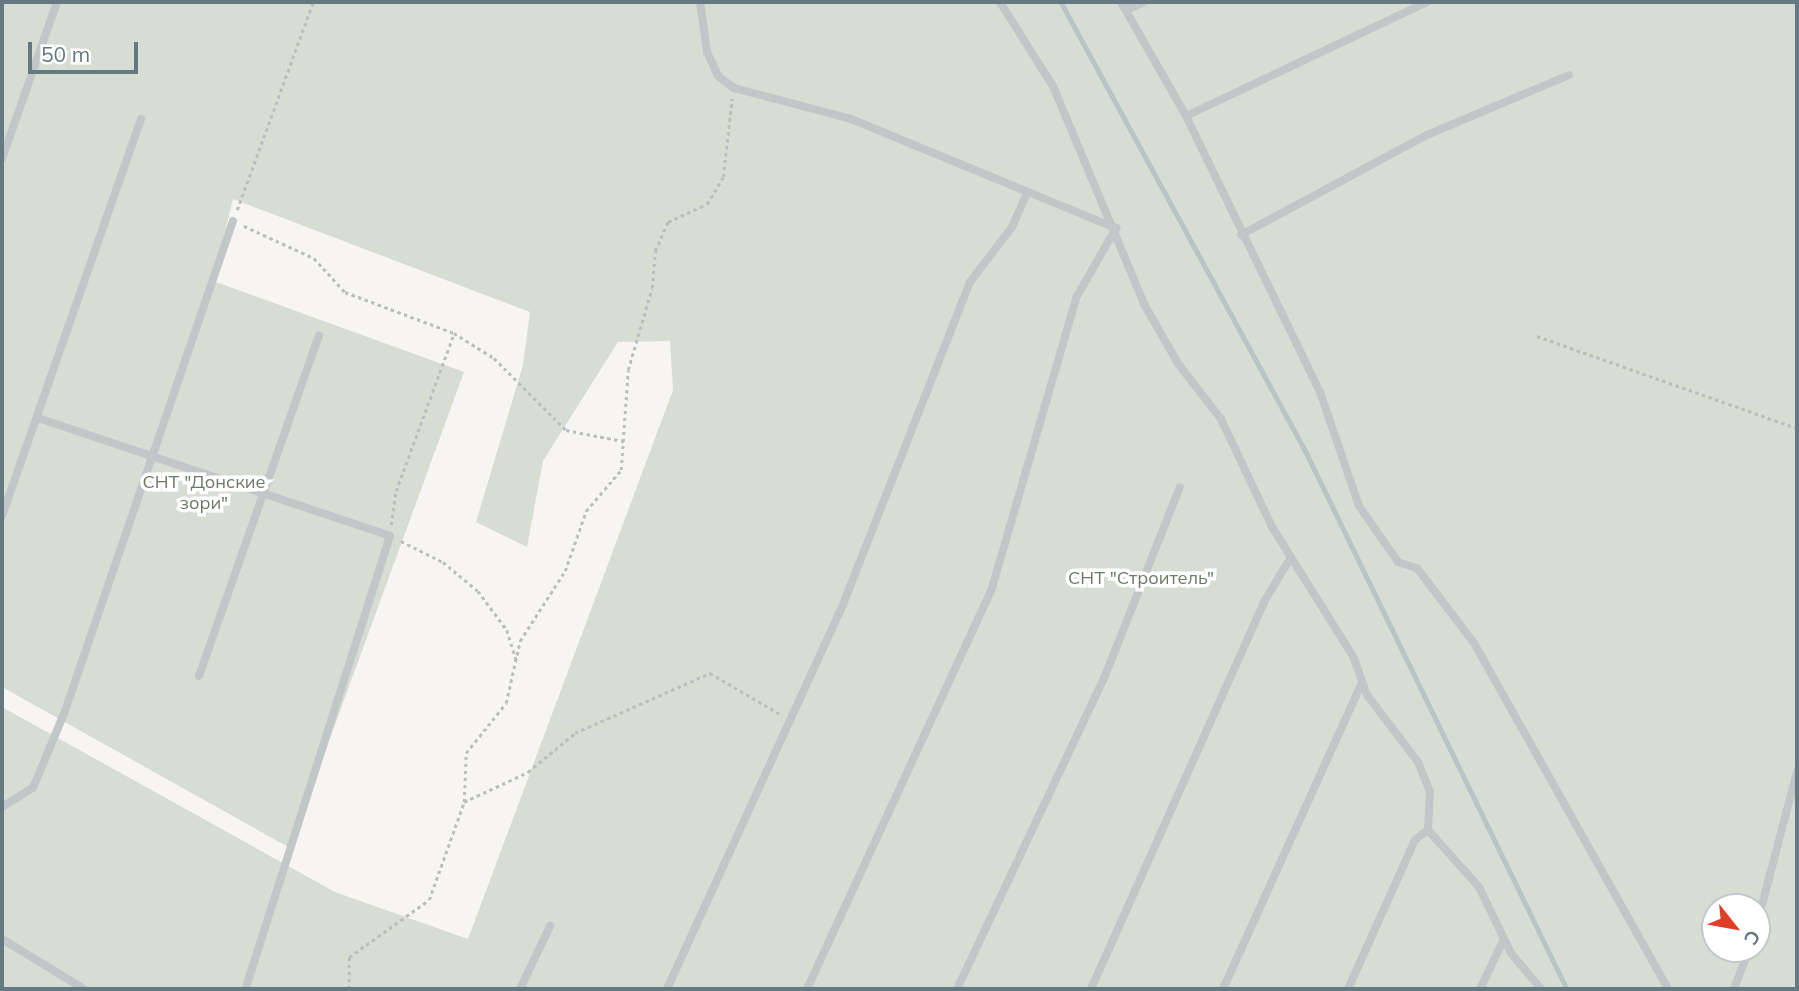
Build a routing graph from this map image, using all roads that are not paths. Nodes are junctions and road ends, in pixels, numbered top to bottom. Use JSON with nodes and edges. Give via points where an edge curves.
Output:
{"nodes":[{"id":1,"x":57,"y":2,"type":"edge"},
{"id":2,"x":700,"y":2,"type":"edge"},
{"id":3,"x":1000,"y":2,"type":"edge"},
{"id":4,"x":1144,"y":2,"type":"edge"},
{"id":5,"x":1427,"y":2,"type":"edge"},
{"id":6,"x":1123,"y":6,"type":"edge"},
{"id":7,"x":1569,"y":75,"type":"dead end"},
{"id":8,"x":1186,"y":116,"type":"junction"},
{"id":9,"x":141,"y":119,"type":"dead end"},
{"id":10,"x":2,"y":159,"type":"edge"},
{"id":11,"x":1028,"y":191,"type":"junction"},
{"id":12,"x":233,"y":221,"type":"road end"},
{"id":13,"x":1116,"y":228,"type":"junction"},
{"id":14,"x":1241,"y":234,"type":"junction"},
{"id":15,"x":319,"y":336,"type":"dead end"},
{"id":16,"x":38,"y":418,"type":"junction"},
{"id":17,"x":149,"y":454,"type":"junction"},
{"id":18,"x":1180,"y":487,"type":"dead end"},
{"id":19,"x":263,"y":494,"type":"junction"},
{"id":20,"x":2,"y":516,"type":"edge"},
{"id":21,"x":1291,"y":557,"type":"junction"},
{"id":22,"x":200,"y":676,"type":"dead end"},
{"id":23,"x":1362,"y":682,"type":"junction"},
{"id":24,"x":1797,"y":771,"type":"edge"},
{"id":25,"x":2,"y":807,"type":"edge"},
{"id":26,"x":1427,"y":830,"type":"junction"},
{"id":27,"x":1765,"y":893,"type":"edge"},
{"id":28,"x":550,"y":926,"type":"dead end"},
{"id":29,"x":2,"y":939,"type":"edge"},
{"id":30,"x":1504,"y":939,"type":"junction"},
{"id":31,"x":1744,"y":963,"type":"edge"},
{"id":32,"x":84,"y":989,"type":"edge"},
{"id":33,"x":245,"y":989,"type":"edge"},
{"id":34,"x":520,"y":989,"type":"edge"},
{"id":35,"x":667,"y":989,"type":"edge"},
{"id":36,"x":807,"y":989,"type":"edge"},
{"id":37,"x":957,"y":989,"type":"edge"},
{"id":38,"x":1091,"y":989,"type":"edge"},
{"id":39,"x":1223,"y":989,"type":"edge"},
{"id":40,"x":1348,"y":989,"type":"edge"},
{"id":41,"x":1480,"y":989,"type":"edge"},
{"id":42,"x":1541,"y":989,"type":"edge"},
{"id":43,"x":1668,"y":989,"type":"edge"},
{"id":44,"x":1734,"y":989,"type":"edge"}],
"edges":[{"from":1,"to":10,"type":"lane"},
{"from":2,"to":11,"type":"lane","via":[[706,52],[718,76],[734,88],[851,119]]},
{"from":3,"to":13,"type":"lane","via":[[1053,86]]},
{"from":4,"to":6,"type":"lane"},
{"from":5,"to":8,"type":"lane"},
{"from":6,"to":8,"type":"lane"},
{"from":7,"to":14,"type":"lane","via":[[1427,135]]},
{"from":8,"to":14,"type":"lane"},
{"from":9,"to":16,"type":"lane"},
{"from":11,"to":13,"type":"lane"},
{"from":11,"to":35,"type":"lane","via":[[1012,227],[970,282],[876,526]]},
{"from":12,"to":17,"type":"lane"},
{"from":13,"to":21,"type":"lane","via":[[1144,304],[1179,365],[1221,419]]},
{"from":13,"to":36,"type":"lane","via":[[1076,298],[992,588]]},
{"from":14,"to":43,"type":"lane","via":[[1320,393],[1359,506],[1398,562],[1417,568],[1474,643]]},
{"from":15,"to":19,"type":"lane"},
{"from":16,"to":17,"type":"lane"},
{"from":16,"to":20,"type":"lane"},
{"from":17,"to":19,"type":"lane"},
{"from":17,"to":25,"type":"lane","via":[[33,788]]},
{"from":18,"to":37,"type":"lane","via":[[1105,676]]},
{"from":19,"to":22,"type":"lane"},
{"from":19,"to":33,"type":"lane","via":[[390,536]]},
{"from":21,"to":23,"type":"lane"},
{"from":21,"to":38,"type":"lane","via":[[1265,600]]},
{"from":23,"to":26,"type":"lane","via":[[1419,762],[1430,791]]},
{"from":23,"to":39,"type":"lane"},
{"from":24,"to":27,"type":"lane"},
{"from":26,"to":30,"type":"lane","via":[[1479,887]]},
{"from":26,"to":40,"type":"lane","via":[[1415,840]]},
{"from":28,"to":34,"type":"lane"},
{"from":29,"to":32,"type":"lane"},
{"from":30,"to":41,"type":"lane"},
{"from":30,"to":42,"type":"lane"},
{"from":31,"to":44,"type":"lane"}]}
